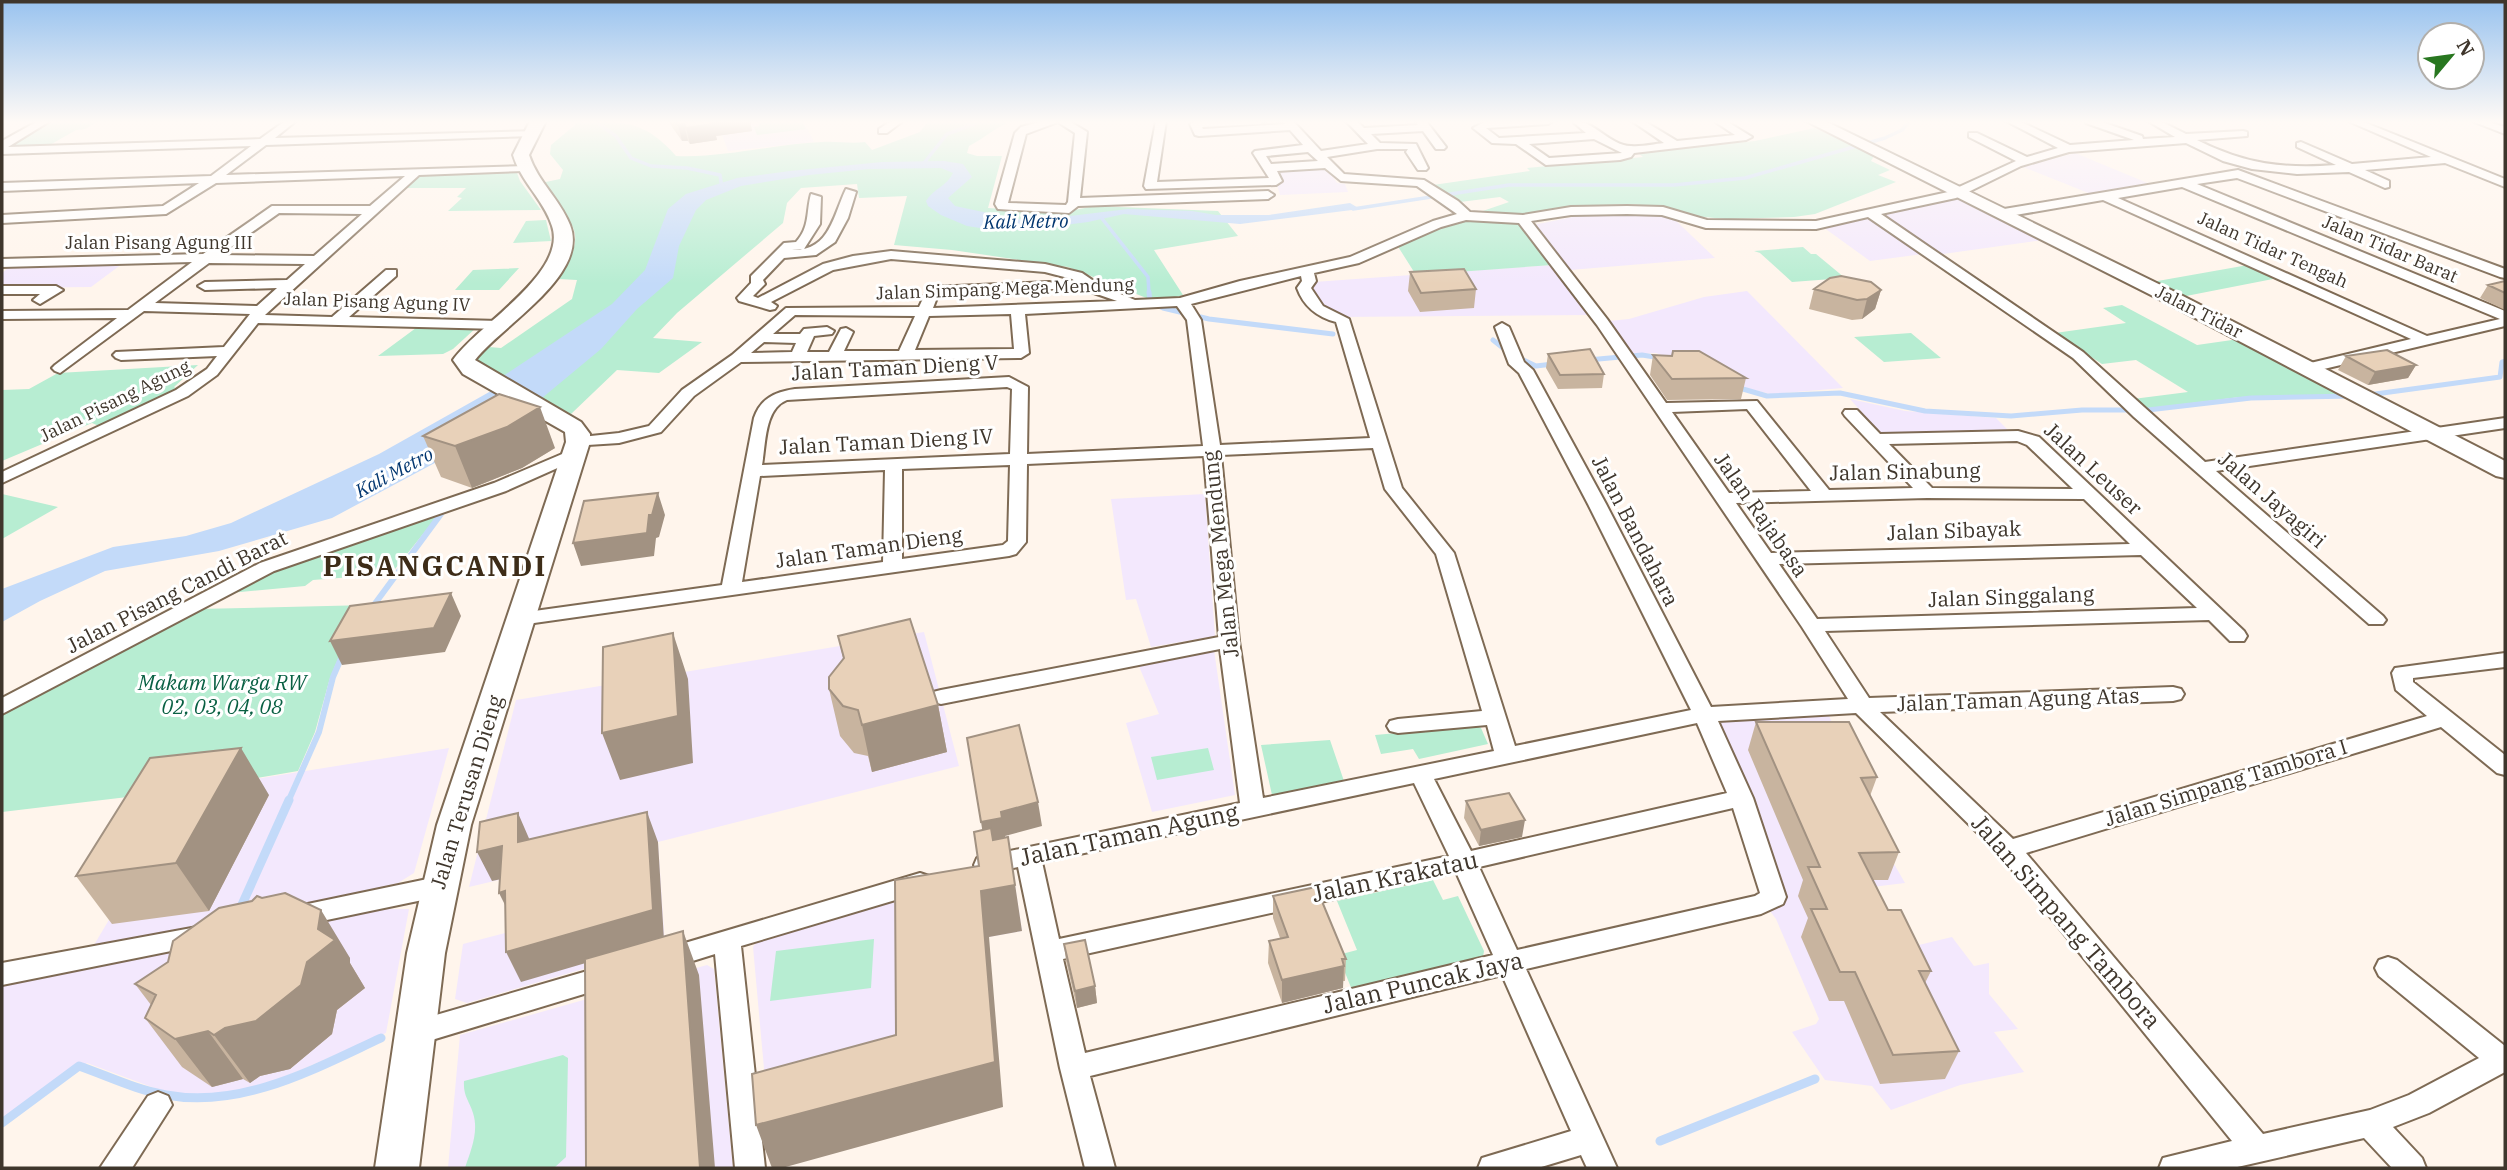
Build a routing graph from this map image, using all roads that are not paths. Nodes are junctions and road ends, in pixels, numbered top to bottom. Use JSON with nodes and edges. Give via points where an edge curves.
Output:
{"nodes":[{"id":1,"x":217,"y":176,"type":"edge"},
{"id":2,"x":295,"y":176,"type":"edge"},
{"id":3,"x":412,"y":176,"type":"edge"},
{"id":4,"x":529,"y":176,"type":"edge"},
{"id":5,"x":1009,"y":176,"type":"edge"},
{"id":6,"x":1077,"y":176,"type":"edge"},
{"id":7,"x":1152,"y":176,"type":"edge"},
{"id":8,"x":1274,"y":176,"type":"edge"},
{"id":9,"x":1341,"y":176,"type":"edge"},
{"id":10,"x":1927,"y":176,"type":"edge"},
{"id":11,"x":1994,"y":176,"type":"edge"},
{"id":12,"x":2222,"y":176,"type":"edge"},
{"id":13,"x":2244,"y":176,"type":"edge"},
{"id":14,"x":2368,"y":176,"type":"edge"},
{"id":15,"x":2487,"y":176,"type":"edge"},
{"id":16,"x":214,"y":178,"type":"junction"},
{"id":17,"x":2183,"y":183,"type":"junction"},
{"id":18,"x":2505,"y":183,"type":"edge"},
{"id":19,"x":2385,"y":184,"type":"dead end"},
{"id":20,"x":2,"y":187,"type":"edge"},
{"id":21,"x":849,"y":192,"type":"dead end"},
{"id":22,"x":1960,"y":192,"type":"junction"},
{"id":23,"x":1268,"y":195,"type":"dead end"},
{"id":24,"x":2103,"y":195,"type":"junction"},
{"id":25,"x":815,"y":197,"type":"dead end"},
{"id":26,"x":1074,"y":202,"type":"junction"},
{"id":27,"x":373,"y":210,"type":"junction"},
{"id":28,"x":1870,"y":213,"type":"junction"},
{"id":29,"x":2004,"y":214,"type":"junction"},
{"id":30,"x":1466,"y":216,"type":"junction"},
{"id":31,"x":2,"y":219,"type":"edge"},
{"id":32,"x":1523,"y":219,"type":"junction"},
{"id":33,"x":779,"y":254,"type":"junction"},
{"id":34,"x":205,"y":259,"type":"junction"},
{"id":35,"x":316,"y":260,"type":"junction"},
{"id":36,"x":976,"y":261,"type":"junction"},
{"id":37,"x":6,"y":265,"type":"edge"},
{"id":38,"x":1307,"y":271,"type":"junction"},
{"id":39,"x":391,"y":274,"type":"dead end"},
{"id":40,"x":2505,"y":274,"type":"edge"},
{"id":41,"x":290,"y":284,"type":"junction"},
{"id":42,"x":205,"y":286,"type":"dead end"},
{"id":43,"x":1049,"y":286,"type":"dead end"},
{"id":44,"x":2,"y":290,"type":"edge"},
{"id":45,"x":968,"y":291,"type":"junction"},
{"id":46,"x":40,"y":300,"type":"dead end"},
{"id":47,"x":758,"y":303,"type":"junction"},
{"id":48,"x":1140,"y":304,"type":"junction"},
{"id":49,"x":1017,"y":310,"type":"junction"},
{"id":50,"x":137,"y":311,"type":"junction"},
{"id":51,"x":791,"y":311,"type":"junction"},
{"id":52,"x":962,"y":312,"type":"junction"},
{"id":53,"x":1189,"y":312,"type":"junction"},
{"id":54,"x":925,"y":313,"type":"junction"},
{"id":55,"x":258,"y":314,"type":"junction"},
{"id":56,"x":2,"y":315,"type":"edge"},
{"id":57,"x":2505,"y":316,"type":"edge"},
{"id":58,"x":338,"y":319,"type":"junction"},
{"id":59,"x":2505,"y":322,"type":"edge"},
{"id":60,"x":499,"y":325,"type":"junction"},
{"id":61,"x":1502,"y":327,"type":"dead end"},
{"id":62,"x":827,"y":331,"type":"dead end"},
{"id":63,"x":846,"y":332,"type":"dead end"},
{"id":64,"x":761,"y":338,"type":"junction"},
{"id":65,"x":805,"y":339,"type":"junction"},
{"id":66,"x":2426,"y":341,"type":"junction"},
{"id":67,"x":228,"y":351,"type":"junction"},
{"id":68,"x":121,"y":355,"type":"dead end"},
{"id":69,"x":905,"y":355,"type":"junction"},
{"id":70,"x":834,"y":356,"type":"junction"},
{"id":71,"x":797,"y":357,"type":"junction"},
{"id":72,"x":737,"y":358,"type":"junction"},
{"id":73,"x":60,"y":368,"type":"dead end"},
{"id":74,"x":2307,"y":368,"type":"junction"},
{"id":75,"x":1659,"y":408,"type":"junction"},
{"id":76,"x":2136,"y":411,"type":"joint"},
{"id":77,"x":1851,"y":413,"type":"dead end"},
{"id":78,"x":2505,"y":423,"type":"edge"},
{"id":79,"x":2435,"y":434,"type":"junction"},
{"id":80,"x":1878,"y":439,"type":"junction"},
{"id":81,"x":575,"y":441,"type":"junction"},
{"id":82,"x":1381,"y":443,"type":"junction"},
{"id":83,"x":1212,"y":450,"type":"junction"},
{"id":84,"x":1020,"y":458,"type":"junction"},
{"id":85,"x":894,"y":465,"type":"junction"},
{"id":86,"x":2201,"y":468,"type":"junction"},
{"id":87,"x":754,"y":471,"type":"junction"},
{"id":88,"x":2505,"y":471,"type":"edge"},
{"id":89,"x":2,"y":478,"type":"edge"},
{"id":90,"x":1927,"y":493,"type":"junction"},
{"id":91,"x":2089,"y":494,"type":"junction"},
{"id":92,"x":1825,"y":496,"type":"junction"},
{"id":93,"x":1722,"y":498,"type":"junction"},
{"id":94,"x":2145,"y":549,"type":"junction"},
{"id":95,"x":1765,"y":559,"type":"junction"},
{"id":96,"x":892,"y":568,"type":"junction"},
{"id":97,"x":731,"y":590,"type":"junction"},
{"id":98,"x":2213,"y":614,"type":"junction"},
{"id":99,"x":520,"y":619,"type":"junction"},
{"id":100,"x":2376,"y":620,"type":"dead end"},
{"id":101,"x":1811,"y":625,"type":"junction"},
{"id":102,"x":2237,"y":636,"type":"dead end"},
{"id":103,"x":1229,"y":641,"type":"junction"},
{"id":104,"x":2505,"y":660,"type":"edge"},
{"id":105,"x":2173,"y":694,"type":"dead end"},
{"id":106,"x":941,"y":697,"type":"dead end"},
{"id":107,"x":1862,"y":705,"type":"junction"},
{"id":108,"x":2,"y":707,"type":"edge"},
{"id":109,"x":1702,"y":715,"type":"junction"},
{"id":110,"x":1497,"y":717,"type":"junction"},
{"id":111,"x":2442,"y":719,"type":"junction"},
{"id":112,"x":1398,"y":726,"type":"dead end"},
{"id":113,"x":1507,"y":756,"type":"junction"},
{"id":114,"x":2505,"y":767,"type":"edge"},
{"id":115,"x":1421,"y":775,"type":"junction"},
{"id":116,"x":1741,"y":798,"type":"junction"},
{"id":117,"x":1253,"y":810,"type":"junction"},
{"id":118,"x":2009,"y":849,"type":"junction"},
{"id":119,"x":1028,"y":856,"type":"junction"},
{"id":120,"x":1464,"y":862,"type":"junction"},
{"id":121,"x":967,"y":869,"type":"edge"},
{"id":122,"x":939,"y":878,"type":"edge"},
{"id":123,"x":437,"y":887,"type":"junction"},
{"id":124,"x":1772,"y":900,"type":"joint"},
{"id":125,"x":276,"y":921,"type":"edge"},
{"id":126,"x":224,"y":931,"type":"edge"},
{"id":127,"x":727,"y":940,"type":"junction"},
{"id":128,"x":1048,"y":952,"type":"junction"},
{"id":129,"x":1509,"y":962,"type":"junction"},
{"id":130,"x":2388,"y":968,"type":"dead end"},
{"id":131,"x":2,"y":974,"type":"edge"},
{"id":132,"x":411,"y":1034,"type":"junction"},
{"id":133,"x":2504,"y":1059,"type":"edge"},
{"id":134,"x":1074,"y":1068,"type":"junction"},
{"id":135,"x":158,"y":1105,"type":"dead end"},
{"id":136,"x":2370,"y":1123,"type":"junction"},
{"id":137,"x":1590,"y":1139,"type":"junction"},
{"id":138,"x":2258,"y":1150,"type":"junction"},
{"id":139,"x":115,"y":1168,"type":"edge"},
{"id":140,"x":397,"y":1168,"type":"edge"},
{"id":141,"x":750,"y":1168,"type":"edge"},
{"id":142,"x":1100,"y":1168,"type":"edge"},
{"id":143,"x":1493,"y":1168,"type":"edge"},
{"id":144,"x":1602,"y":1168,"type":"edge"},
{"id":145,"x":2174,"y":1168,"type":"edge"},
{"id":146,"x":2411,"y":1168,"type":"edge"}],
"edges":[{"from":1,"to":16,"type":"street"},
{"from":2,"to":16,"type":"street"},
{"from":3,"to":27,"type":"street","name":"Jalan Pisang Agung"},
{"from":4,"to":60,"type":"street","via":[[564,236],[547,279]]},
{"from":5,"to":26,"type":"street","via":[[1001,204],[1010,208],[1059,210],[1069,209]]},
{"from":6,"to":26,"type":"street"},
{"from":7,"to":8,"type":"street","via":[[1150,186],[1276,181]]},
{"from":9,"to":30,"type":"street","via":[[1415,182]]},
{"from":10,"to":22,"type":"street","name":"Jalan Tidar"},
{"from":11,"to":22,"type":"street","name":"Jalan Simpang Mega Mendung"},
{"from":12,"to":17,"type":"street"},
{"from":13,"to":40,"type":"street"},
{"from":14,"to":19,"type":"street"},
{"from":15,"to":18,"type":"street"},
{"from":16,"to":20,"type":"street"},
{"from":16,"to":31,"type":"street","via":[[160,211]]},
{"from":17,"to":24,"type":"street"},
{"from":17,"to":57,"type":"street","name":"Jalan Tidar Barat"},
{"from":21,"to":33,"type":"street","via":[[841,224],[820,249],[802,256]]},
{"from":22,"to":28,"type":"street","name":"Jalan Simpang Mega Mendung"},
{"from":22,"to":29,"type":"street","name":"Jalan Tidar"},
{"from":23,"to":26,"type":"street"},
{"from":24,"to":29,"type":"street"},
{"from":24,"to":66,"type":"street","name":"Jalan Tidar Tengah"},
{"from":25,"to":33,"type":"street","via":[[816,220],[808,238]]},
{"from":27,"to":34,"type":"street","via":[[276,209]]},
{"from":27,"to":35,"type":"street","name":"Jalan Pisang Agung"},
{"from":28,"to":32,"type":"street","name":"Jalan Simpang Mega Mendung","via":[[1811,226],[1706,223],[1663,211],[1627,210],[1571,211]]},
{"from":28,"to":76,"type":"street","via":[[2071,350]]},
{"from":29,"to":74,"type":"street","name":"Jalan Tidar"},
{"from":30,"to":32,"type":"street","name":"Jalan Simpang Mega Mendung"},
{"from":30,"to":38,"type":"street","name":"Jalan Simpang Mega Mendung","via":[[1354,260]]},
{"from":32,"to":75,"type":"street","name":"Jalan Rajabasa","via":[[1602,322]]},
{"from":33,"to":47,"type":"street","via":[[745,296]]},
{"from":34,"to":35,"type":"street","name":"Jalan Pisang Agung III"},
{"from":34,"to":37,"type":"street","name":"Jalan Pisang Agung III"},
{"from":34,"to":50,"type":"street"},
{"from":35,"to":41,"type":"street","name":"Jalan Pisang Agung"},
{"from":36,"to":45,"type":"street"},
{"from":36,"to":47,"type":"street","via":[[869,257],[828,267]]},
{"from":36,"to":48,"type":"street","via":[[1059,271]]},
{"from":38,"to":53,"type":"street","name":"Jalan Simpang Mega Mendung","via":[[1240,285]]},
{"from":38,"to":82,"type":"street","via":[[1307,298],[1315,308],[1342,319]]},
{"from":39,"to":58,"type":"street"},
{"from":41,"to":42,"type":"street"},
{"from":41,"to":55,"type":"street","name":"Jalan Pisang Agung"},
{"from":43,"to":45,"type":"street"},
{"from":44,"to":46,"type":"street","via":[[56,290]]},
{"from":45,"to":52,"type":"street"},
{"from":45,"to":54,"type":"street","via":[[933,291]]},
{"from":47,"to":51,"type":"street","name":"Jalan Simpang Mega Mendung"},
{"from":48,"to":49,"type":"street","name":"Jalan Simpang Mega Mendung"},
{"from":48,"to":53,"type":"street","name":"Jalan Simpang Mega Mendung","via":[[1163,303]]},
{"from":49,"to":52,"type":"street","name":"Jalan Simpang Mega Mendung"},
{"from":49,"to":69,"type":"street","via":[[1021,353]]},
{"from":50,"to":55,"type":"street","name":"Jalan Pisang Agung IV"},
{"from":50,"to":56,"type":"street"},
{"from":50,"to":73,"type":"street"},
{"from":51,"to":54,"type":"street","name":"Jalan Simpang Mega Mendung"},
{"from":51,"to":64,"type":"street"},
{"from":52,"to":54,"type":"street","name":"Jalan Simpang Mega Mendung"},
{"from":53,"to":83,"type":"street","name":"Jalan Mega Mendung"},
{"from":54,"to":69,"type":"street"},
{"from":55,"to":58,"type":"street","name":"Jalan Pisang Agung IV"},
{"from":55,"to":67,"type":"street","name":"Jalan Pisang Agung"},
{"from":58,"to":60,"type":"street","name":"Jalan Pisang Agung IV"},
{"from":59,"to":66,"type":"street"},
{"from":60,"to":81,"type":"street","via":[[464,358],[471,369]]},
{"from":61,"to":109,"type":"street","name":"Jalan Bandahara"},
{"from":62,"to":65,"type":"street","via":[[809,331]]},
{"from":63,"to":70,"type":"street"},
{"from":64,"to":65,"type":"street"},
{"from":64,"to":72,"type":"street"},
{"from":65,"to":71,"type":"street"},
{"from":66,"to":74,"type":"street"},
{"from":67,"to":68,"type":"street"},
{"from":67,"to":89,"type":"street","name":"Jalan Pisang Agung","via":[[212,372],[193,386]]},
{"from":69,"to":70,"type":"street"},
{"from":70,"to":71,"type":"street"},
{"from":71,"to":72,"type":"street"},
{"from":72,"to":81,"type":"street","via":[[688,393],[655,429]]},
{"from":74,"to":79,"type":"street","name":"Jalan Tidar"},
{"from":75,"to":92,"type":"street","via":[[1751,404]]},
{"from":75,"to":93,"type":"street","name":"Jalan Rajabasa"},
{"from":76,"to":86,"type":"street","name":"Jalan Jayagiri"},
{"from":77,"to":80,"type":"street"},
{"from":78,"to":79,"type":"street"},
{"from":79,"to":86,"type":"street"},
{"from":79,"to":88,"type":"street","name":"Jalan Tidar"},
{"from":80,"to":90,"type":"street"},
{"from":80,"to":91,"type":"street","name":"Jalan Leuser","via":[[2026,438]]},
{"from":81,"to":99,"type":"street","name":"Jalan Terusan Dieng"},
{"from":81,"to":108,"type":"street","name":"Jalan Pisang Candi Barat","via":[[510,483],[267,567]]},
{"from":82,"to":83,"type":"street","name":"Jalan Taman Dieng IV"},
{"from":82,"to":110,"type":"street","via":[[1398,496],[1444,553]]},
{"from":83,"to":84,"type":"street","name":"Jalan Taman Dieng IV"},
{"from":83,"to":103,"type":"street","name":"Jalan Mega Mendung"},
{"from":84,"to":85,"type":"street","name":"Jalan Taman Dieng IV"},
{"from":84,"to":87,"type":"street","name":"Jalan Taman Dieng V","via":[[1020,391],[1016,384],[795,394],[776,397],[765,406]]},
{"from":84,"to":96,"type":"street","name":"Jalan Taman Dieng","via":[[1017,542],[1012,549]]},
{"from":85,"to":87,"type":"street","name":"Jalan Taman Dieng IV"},
{"from":85,"to":96,"type":"street"},
{"from":86,"to":100,"type":"street","name":"Jalan Jayagiri"},
{"from":87,"to":97,"type":"street"},
{"from":90,"to":91,"type":"street","name":"Jalan Sinabung"},
{"from":90,"to":92,"type":"street","name":"Jalan Sinabung"},
{"from":91,"to":94,"type":"street","name":"Jalan Leuser"},
{"from":92,"to":93,"type":"street","name":"Jalan Sinabung"},
{"from":93,"to":95,"type":"street","name":"Jalan Rajabasa"},
{"from":94,"to":95,"type":"street","name":"Jalan Sibayak"},
{"from":94,"to":98,"type":"street","name":"Jalan Leuser"},
{"from":95,"to":101,"type":"street","name":"Jalan Rajabasa"},
{"from":96,"to":97,"type":"street","name":"Jalan Taman Dieng"},
{"from":97,"to":99,"type":"street","name":"Jalan Taman Dieng"},
{"from":98,"to":101,"type":"street","name":"Jalan Singgalang"},
{"from":98,"to":102,"type":"street","name":"Jalan Leuser"},
{"from":99,"to":123,"type":"street","name":"Jalan Terusan Dieng"},
{"from":101,"to":107,"type":"street","name":"Jalan Rajabasa"},
{"from":103,"to":106,"type":"street"},
{"from":103,"to":117,"type":"street","name":"Jalan Mega Mendung"},
{"from":104,"to":111,"type":"street","via":[[2402,673],[2403,685]]},
{"from":105,"to":107,"type":"street","name":"Jalan Taman Agung Atas"},
{"from":107,"to":109,"type":"street","name":"Jalan Taman Agung"},
{"from":107,"to":118,"type":"street","name":"Jalan Simpang Tambora"},
{"from":109,"to":113,"type":"street","name":"Jalan Taman Agung"},
{"from":109,"to":116,"type":"street","name":"Jalan Bandahara"},
{"from":110,"to":112,"type":"street"},
{"from":110,"to":113,"type":"street"},
{"from":111,"to":114,"type":"street"},
{"from":111,"to":118,"type":"street","name":"Jalan Simpang Tambora I"},
{"from":113,"to":115,"type":"street","name":"Jalan Taman Agung"},
{"from":115,"to":117,"type":"street","name":"Jalan Taman Agung"},
{"from":115,"to":120,"type":"street"},
{"from":116,"to":120,"type":"street","name":"Jalan Krakatau"},
{"from":116,"to":124,"type":"street","name":"Jalan Bandahara","via":[[1774,892]]},
{"from":117,"to":119,"type":"street","name":"Jalan Taman Agung"},
{"from":118,"to":138,"type":"street","name":"Jalan Simpang Tambora"},
{"from":119,"to":121,"type":"street","name":"Jalan Taman Agung"},
{"from":119,"to":128,"type":"street"},
{"from":120,"to":128,"type":"street","name":"Jalan Krakatau"},
{"from":120,"to":129,"type":"street"},
{"from":122,"to":127,"type":"street"},
{"from":123,"to":125,"type":"street"},
{"from":123,"to":132,"type":"street","name":"Jalan Terusan Dieng"},
{"from":124,"to":129,"type":"street","name":"Jalan Puncak Jaya"},
{"from":126,"to":131,"type":"street"},
{"from":127,"to":132,"type":"street"},
{"from":127,"to":141,"type":"street"},
{"from":128,"to":134,"type":"street"},
{"from":129,"to":134,"type":"street","name":"Jalan Puncak Jaya"},
{"from":129,"to":137,"type":"street"},
{"from":130,"to":133,"type":"street"},
{"from":132,"to":140,"type":"street","name":"Jalan Terusan Dieng"},
{"from":133,"to":136,"type":"street","via":[[2419,1104]]},
{"from":134,"to":142,"type":"street"},
{"from":135,"to":139,"type":"street"},
{"from":136,"to":138,"type":"street"},
{"from":136,"to":146,"type":"street"},
{"from":137,"to":143,"type":"street"},
{"from":137,"to":144,"type":"street"},
{"from":138,"to":145,"type":"street"}]}
